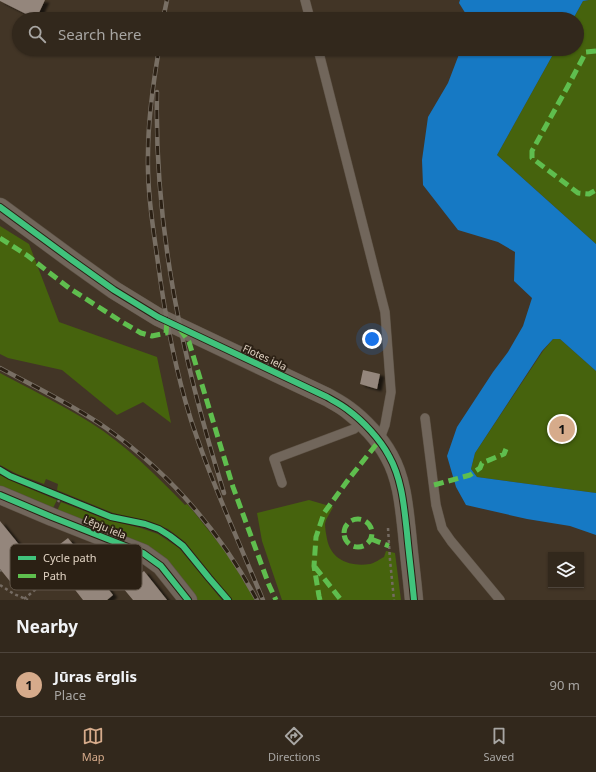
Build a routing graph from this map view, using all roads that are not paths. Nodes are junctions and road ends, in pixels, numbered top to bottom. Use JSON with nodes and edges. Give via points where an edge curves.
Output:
{"nodes":[{"id":1,"x":305,"y":0,"type":"edge"},
{"id":2,"x":308,"y":12,"type":"edge"},
{"id":3,"x":320,"y":56,"type":"edge"},
{"id":4,"x":0,"y":207,"type":"edge"},
{"id":5,"x":425,"y":418,"type":"dead end"},
{"id":6,"x":363,"y":422,"type":"junction"},
{"id":7,"x":379,"y":441,"type":"junction"},
{"id":8,"x":282,"y":483,"type":"dead end"},
{"id":9,"x":0,"y":495,"type":"edge"},
{"id":10,"x":120,"y":544,"type":"edge"},
{"id":11,"x":142,"y":553,"type":"edge"},
{"id":12,"x":188,"y":600,"type":"edge"},
{"id":13,"x":414,"y":600,"type":"edge"},
{"id":14,"x":500,"y":600,"type":"edge"}],
"edges":[{"from":1,"to":2,"type":"lane"},
{"from":3,"to":7,"type":"lane","via":[[385,312],[391,392]]},
{"from":4,"to":6,"type":"street","name":"Flotes iela","via":[[84,269],[152,314],[327,397]]},
{"from":5,"to":14,"type":"lane","via":[[436,505],[442,528]]},
{"from":6,"to":7,"type":"street","name":"Flotes iela"},
{"from":6,"to":8,"type":"lane","via":[[354,429],[274,459]]},
{"from":7,"to":13,"type":"street","name":"Flotes iela","via":[[389,455],[401,487]]},
{"from":9,"to":10,"type":"street","name":"Lēpju iela"},
{"from":11,"to":12,"type":"street","name":"Lēpju iela","via":[[161,566]]}]}
